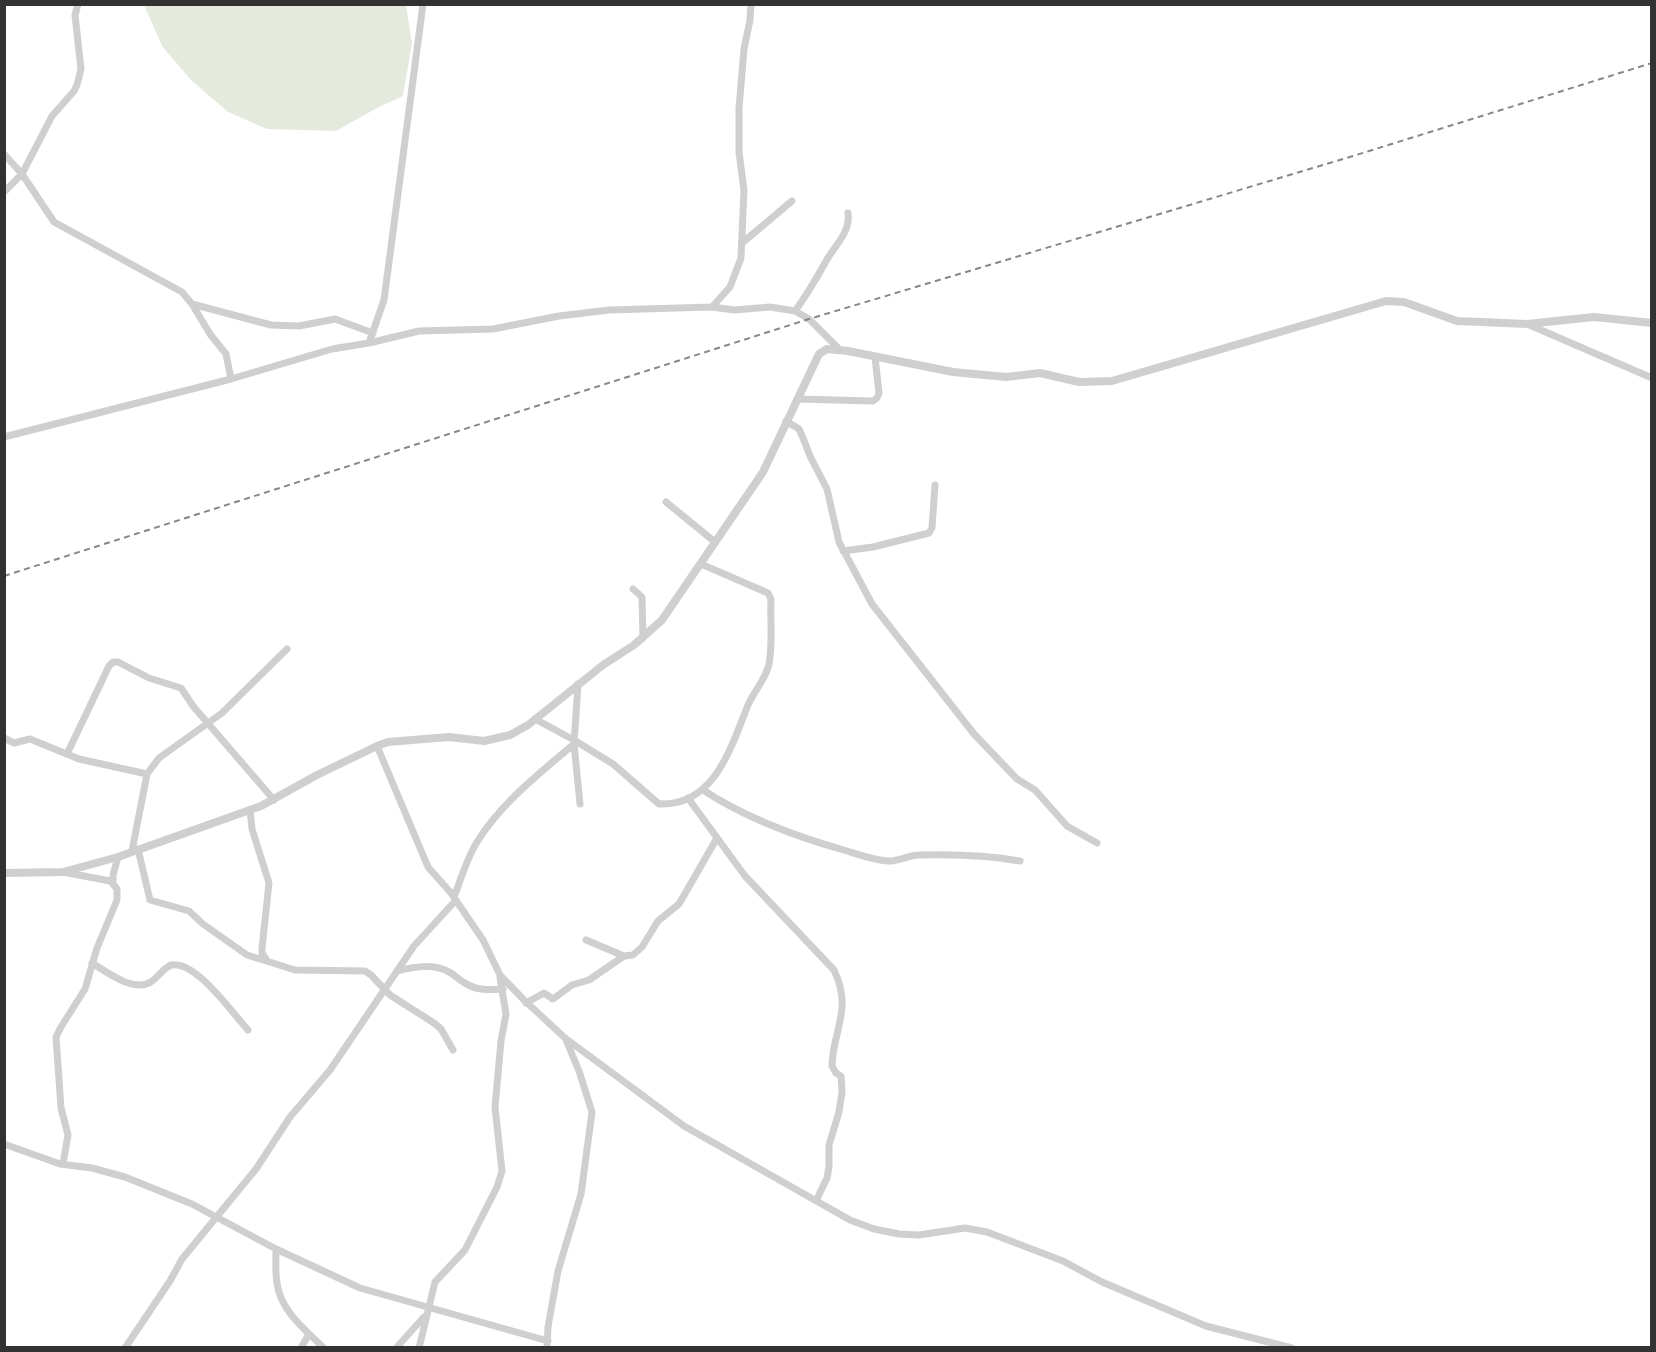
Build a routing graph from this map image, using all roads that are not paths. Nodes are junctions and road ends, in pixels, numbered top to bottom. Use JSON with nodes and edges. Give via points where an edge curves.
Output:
{"nodes":[{"id":1,"x":78,"y":4,"type":"edge"},
{"id":2,"x":423,"y":4,"type":"edge"},
{"id":3,"x":751,"y":4,"type":"edge"},
{"id":4,"x":4,"y":154,"type":"edge"},
{"id":5,"x":22,"y":174,"type":"junction"},
{"id":6,"x":4,"y":192,"type":"edge"},
{"id":7,"x":792,"y":201,"type":"dead end"},
{"id":8,"x":848,"y":213,"type":"dead end"},
{"id":9,"x":742,"y":243,"type":"junction"},
{"id":10,"x":192,"y":304,"type":"junction"},
{"id":11,"x":712,"y":307,"type":"junction"},
{"id":12,"x":795,"y":310,"type":"junction"},
{"id":13,"x":1652,"y":323,"type":"edge"},
{"id":14,"x":1527,"y":324,"type":"junction"},
{"id":15,"x":373,"y":333,"type":"junction"},
{"id":16,"x":369,"y":343,"type":"junction"},
{"id":17,"x":840,"y":350,"type":"junction"},
{"id":18,"x":875,"y":357,"type":"junction"},
{"id":19,"x":1652,"y":378,"type":"edge"},
{"id":20,"x":231,"y":379,"type":"junction"},
{"id":21,"x":797,"y":399,"type":"junction"},
{"id":22,"x":786,"y":421,"type":"junction"},
{"id":23,"x":4,"y":437,"type":"edge"},
{"id":24,"x":935,"y":485,"type":"dead end"},
{"id":25,"x":666,"y":502,"type":"dead end"},
{"id":26,"x":716,"y":542,"type":"junction"},
{"id":27,"x":843,"y":551,"type":"junction"},
{"id":28,"x":701,"y":564,"type":"junction"},
{"id":29,"x":633,"y":589,"type":"dead end"},
{"id":30,"x":643,"y":638,"type":"junction"},
{"id":31,"x":287,"y":649,"type":"dead end"},
{"id":32,"x":578,"y":684,"type":"junction"},
{"id":33,"x":535,"y":719,"type":"junction"},
{"id":34,"x":208,"y":723,"type":"junction"},
{"id":35,"x":4,"y":738,"type":"edge"},
{"id":36,"x":574,"y":742,"type":"junction"},
{"id":37,"x":377,"y":746,"type":"junction"},
{"id":38,"x":67,"y":754,"type":"junction"},
{"id":39,"x":147,"y":774,"type":"junction"},
{"id":40,"x":703,"y":790,"type":"junction"},
{"id":41,"x":688,"y":798,"type":"junction"},
{"id":42,"x":274,"y":800,"type":"junction"},
{"id":43,"x":580,"y":804,"type":"dead end"},
{"id":44,"x":250,"y":810,"type":"junction"},
{"id":45,"x":717,"y":838,"type":"junction"},
{"id":46,"x":1097,"y":843,"type":"dead end"},
{"id":47,"x":135,"y":850,"type":"junction"},
{"id":48,"x":118,"y":857,"type":"junction"},
{"id":49,"x":1020,"y":861,"type":"dead end"},
{"id":50,"x":63,"y":872,"type":"junction"},
{"id":51,"x":4,"y":873,"type":"edge"},
{"id":52,"x":113,"y":884,"type":"junction"},
{"id":53,"x":455,"y":898,"type":"junction"},
{"id":54,"x":586,"y":940,"type":"dead end"},
{"id":55,"x":624,"y":956,"type":"junction"},
{"id":56,"x":266,"y":960,"type":"junction"},
{"id":57,"x":92,"y":963,"type":"junction"},
{"id":58,"x":397,"y":971,"type":"junction"},
{"id":59,"x":500,"y":975,"type":"junction"},
{"id":60,"x":385,"y":989,"type":"junction"},
{"id":61,"x":503,"y":989,"type":"junction"},
{"id":62,"x":526,"y":1003,"type":"junction"},
{"id":63,"x":248,"y":1030,"type":"dead end"},
{"id":64,"x":566,"y":1038,"type":"junction"},
{"id":65,"x":453,"y":1050,"type":"dead end"},
{"id":66,"x":4,"y":1144,"type":"edge"},
{"id":67,"x":63,"y":1164,"type":"junction"},
{"id":68,"x":816,"y":1201,"type":"junction"},
{"id":69,"x":217,"y":1218,"type":"junction"},
{"id":70,"x":276,"y":1249,"type":"junction"},
{"id":71,"x":426,"y":1311,"type":"junction"},
{"id":72,"x":309,"y":1334,"type":"junction"},
{"id":73,"x":548,"y":1344,"type":"edge"},
{"id":74,"x":125,"y":1347,"type":"edge"},
{"id":75,"x":301,"y":1347,"type":"edge"},
{"id":76,"x":324,"y":1347,"type":"edge"},
{"id":77,"x":396,"y":1347,"type":"edge"},
{"id":78,"x":419,"y":1347,"type":"edge"},
{"id":79,"x":1292,"y":1347,"type":"edge"}],
"edges":[{"from":1,"to":5,"type":"street","via":[[75,15],[81,69],[77,85],[52,116]]},
{"from":2,"to":15,"type":"street","via":[[384,300]]},
{"from":3,"to":9,"type":"street","via":[[739,108],[744,189]]},
{"from":4,"to":5,"type":"street"},
{"from":5,"to":6,"type":"street"},
{"from":5,"to":10,"type":"street","via":[[54,222],[182,292]]},
{"from":7,"to":9,"type":"street"},
{"from":8,"to":12,"type":"street","via":[[840,242]]},
{"from":9,"to":11,"type":"street","via":[[735,276]]},
{"from":10,"to":15,"type":"street","via":[[271,325],[299,326],[335,319]]},
{"from":10,"to":20,"type":"street","via":[[226,354]]},
{"from":11,"to":12,"type":"street"},
{"from":11,"to":16,"type":"street","via":[[601,310],[493,329],[419,331]]},
{"from":12,"to":17,"type":"street"},
{"from":13,"to":14,"type":"street","via":[[1594,317]]},
{"from":14,"to":18,"type":"street","via":[[1457,321],[1404,302],[1386,301],[1100,382],[1067,381],[1040,373],[1012,378],[953,372]]},
{"from":14,"to":19,"type":"street"},
{"from":15,"to":16,"type":"street"},
{"from":16,"to":20,"type":"street","via":[[313,354]]},
{"from":17,"to":18,"type":"street"},
{"from":17,"to":21,"type":"street","via":[[827,349],[819,354]]},
{"from":18,"to":21,"type":"street","via":[[879,393],[873,401]]},
{"from":20,"to":23,"type":"street"},
{"from":21,"to":22,"type":"street"},
{"from":22,"to":26,"type":"street","via":[[762,472]]},
{"from":22,"to":27,"type":"street","via":[[799,429],[827,489]]},
{"from":24,"to":27,"type":"street","via":[[929,533]]},
{"from":25,"to":26,"type":"street"},
{"from":26,"to":28,"type":"street"},
{"from":27,"to":46,"type":"street","via":[[872,604],[974,734],[1017,779],[1035,790],[1066,826]]},
{"from":28,"to":30,"type":"street","via":[[662,620]]},
{"from":28,"to":40,"type":"street","via":[[768,593],[771,599],[769,666],[736,739]]},
{"from":29,"to":30,"type":"street","via":[[642,597]]},
{"from":30,"to":32,"type":"street"},
{"from":31,"to":34,"type":"street"},
{"from":32,"to":33,"type":"street"},
{"from":32,"to":36,"type":"street"},
{"from":33,"to":36,"type":"street"},
{"from":33,"to":37,"type":"street","via":[[496,739],[449,737]]},
{"from":34,"to":38,"type":"street","via":[[181,688],[113,662]]},
{"from":34,"to":39,"type":"street","via":[[166,752]]},
{"from":34,"to":42,"type":"street"},
{"from":35,"to":38,"type":"street","via":[[14,743],[30,739]]},
{"from":36,"to":41,"type":"street","via":[[613,764],[655,802]]},
{"from":36,"to":43,"type":"street"},
{"from":36,"to":53,"type":"street","via":[[517,794],[484,831]]},
{"from":37,"to":42,"type":"street"},
{"from":37,"to":53,"type":"street","via":[[428,867]]},
{"from":38,"to":39,"type":"street"},
{"from":39,"to":47,"type":"street"},
{"from":40,"to":41,"type":"street"},
{"from":40,"to":49,"type":"street","via":[[748,816],[871,857],[890,861],[916,855],[983,855]]},
{"from":41,"to":45,"type":"street"},
{"from":42,"to":44,"type":"street"},
{"from":44,"to":47,"type":"street"},
{"from":44,"to":56,"type":"street","via":[[269,883],[262,948]]},
{"from":45,"to":55,"type":"street","via":[[679,904],[658,921],[642,947],[629,957]]},
{"from":45,"to":68,"type":"street","via":[[745,876],[834,970],[843,992],[832,1066],[841,1076],[842,1092],[829,1145],[827,1178]]},
{"from":47,"to":48,"type":"street"},
{"from":47,"to":56,"type":"street","via":[[150,900],[189,911],[241,952]]},
{"from":48,"to":50,"type":"street"},
{"from":48,"to":52,"type":"street"},
{"from":50,"to":51,"type":"street"},
{"from":50,"to":52,"type":"street"},
{"from":52,"to":57,"type":"street","via":[[117,900]]},
{"from":53,"to":58,"type":"street"},
{"from":53,"to":59,"type":"street"},
{"from":54,"to":55,"type":"street"},
{"from":55,"to":62,"type":"street","via":[[589,980],[572,985],[557,998],[544,993]]},
{"from":56,"to":60,"type":"street","via":[[295,969],[365,971]]},
{"from":57,"to":63,"type":"street","via":[[135,985],[151,982],[171,965],[183,966],[203,980]]},
{"from":57,"to":67,"type":"street","via":[[81,996],[57,1037],[61,1108],[68,1135]]},
{"from":58,"to":60,"type":"street"},
{"from":58,"to":61,"type":"street","via":[[425,966],[449,971],[472,987]]},
{"from":59,"to":61,"type":"street"},
{"from":59,"to":62,"type":"street"},
{"from":60,"to":65,"type":"street","via":[[441,1029]]},
{"from":60,"to":69,"type":"street","via":[[330,1070],[290,1117],[269,1152]]},
{"from":61,"to":71,"type":"street","via":[[506,1014],[495,1107],[501,1179],[465,1250],[435,1282]]},
{"from":62,"to":64,"type":"street"},
{"from":64,"to":68,"type":"street","via":[[684,1126]]},
{"from":64,"to":73,"type":"street","via":[[590,1103],[592,1121],[581,1194],[558,1271]]},
{"from":66,"to":67,"type":"street"},
{"from":67,"to":69,"type":"street","via":[[124,1177]]},
{"from":68,"to":79,"type":"street","via":[[850,1220],[883,1231],[919,1235],[965,1228],[987,1232],[1063,1261],[1206,1326]]},
{"from":69,"to":70,"type":"street"},
{"from":69,"to":74,"type":"street","via":[[182,1259]]},
{"from":70,"to":71,"type":"street","via":[[360,1288]]},
{"from":70,"to":72,"type":"street","via":[[279,1293],[291,1315]]},
{"from":71,"to":73,"type":"street"},
{"from":71,"to":77,"type":"street"},
{"from":71,"to":78,"type":"street"},
{"from":72,"to":75,"type":"street"},
{"from":72,"to":76,"type":"street"}]}
